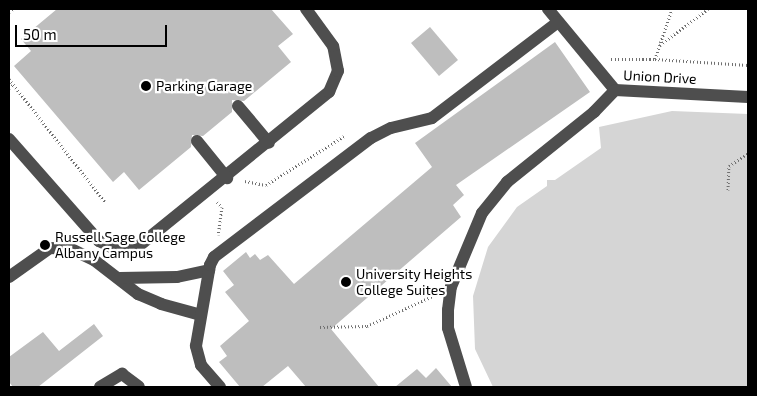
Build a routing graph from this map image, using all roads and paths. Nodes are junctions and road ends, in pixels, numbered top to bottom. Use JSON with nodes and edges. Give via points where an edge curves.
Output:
{"nodes":[{"id":1,"x":13,"y":9,"type":"edge"},
{"id":2,"x":306,"y":9,"type":"edge"},
{"id":3,"x":548,"y":9,"type":"edge"},
{"id":4,"x":672,"y":9,"type":"edge"},
{"id":5,"x":708,"y":9,"type":"edge"},
{"id":6,"x":9,"y":12,"type":"edge"},
{"id":7,"x":558,"y":22,"type":"junction"},
{"id":8,"x":659,"y":45,"type":"junction"},
{"id":9,"x":608,"y":59,"type":"dead end"},
{"id":10,"x":655,"y":59,"type":"junction"},
{"id":11,"x":748,"y":65,"type":"edge"},
{"id":12,"x":9,"y":79,"type":"edge"},
{"id":13,"x":13,"y":85,"type":"junction"},
{"id":14,"x":9,"y":88,"type":"edge"},
{"id":15,"x":615,"y":90,"type":"junction"},
{"id":16,"x":748,"y":97,"type":"edge"},
{"id":17,"x":238,"y":106,"type":"dead end"},
{"id":18,"x":352,"y":131,"type":"dead end"},
{"id":19,"x":9,"y":139,"type":"edge"},
{"id":20,"x":197,"y":141,"type":"dead end"},
{"id":21,"x":269,"y":143,"type":"junction"},
{"id":22,"x":748,"y":154,"type":"edge"},
{"id":23,"x":227,"y":178,"type":"junction"},
{"id":24,"x":728,"y":190,"type":"dead end"},
{"id":25,"x":208,"y":193,"type":"junction"},
{"id":26,"x":106,"y":203,"type":"dead end"},
{"id":27,"x":231,"y":244,"type":"junction"},
{"id":28,"x":209,"y":270,"type":"junction"},
{"id":29,"x":9,"y":277,"type":"edge"},
{"id":30,"x":120,"y":278,"type":"junction"},
{"id":31,"x":451,"y":293,"type":"junction"},
{"id":32,"x":202,"y":314,"type":"junction"},
{"id":33,"x":320,"y":327,"type":"dead end"},
{"id":34,"x":100,"y":387,"type":"edge"},
{"id":35,"x":139,"y":387,"type":"edge"},
{"id":36,"x":220,"y":387,"type":"edge"},
{"id":37,"x":466,"y":387,"type":"edge"}],
"edges":[{"from":1,"to":6,"type":"path"},
{"from":2,"to":21,"type":"lane","via":[[330,37],[338,71],[329,92]]},
{"from":3,"to":7,"type":"lane","name":"Union Drive"},
{"from":4,"to":8,"type":"path"},
{"from":5,"to":8,"type":"path"},
{"from":7,"to":15,"type":"lane","name":"Union Drive"},
{"from":7,"to":27,"type":"lane","via":[[432,118],[391,128],[371,138]]},
{"from":8,"to":10,"type":"path"},
{"from":9,"to":10,"type":"path"},
{"from":10,"to":11,"type":"path"},
{"from":12,"to":13,"type":"path"},
{"from":13,"to":14,"type":"path"},
{"from":13,"to":26,"type":"path"},
{"from":15,"to":16,"type":"lane","name":"Union Drive"},
{"from":15,"to":31,"type":"lane","via":[[594,112],[507,182],[482,213]]},
{"from":17,"to":21,"type":"lane"},
{"from":18,"to":23,"type":"path","via":[[266,186]]},
{"from":19,"to":25,"type":"lane","via":[[99,241],[113,248],[135,249],[144,244]]},
{"from":20,"to":23,"type":"lane"},
{"from":21,"to":23,"type":"lane"},
{"from":22,"to":24,"type":"path","via":[[729,166]]},
{"from":23,"to":25,"type":"lane"},
{"from":25,"to":27,"type":"path","via":[[222,207],[216,233]]},
{"from":27,"to":28,"type":"lane","via":[[214,257]]},
{"from":28,"to":30,"type":"lane","via":[[177,278]]},
{"from":28,"to":32,"type":"lane"},
{"from":29,"to":30,"type":"lane","via":[[50,248],[57,248],[71,249]]},
{"from":30,"to":32,"type":"lane","via":[[146,297]]},
{"from":31,"to":33,"type":"path","via":[[430,295],[367,326]]},
{"from":31,"to":37,"type":"lane","via":[[448,328]]},
{"from":32,"to":36,"type":"lane","via":[[197,357]]},
{"from":34,"to":35,"type":"lane","via":[[122,374]]}]}
